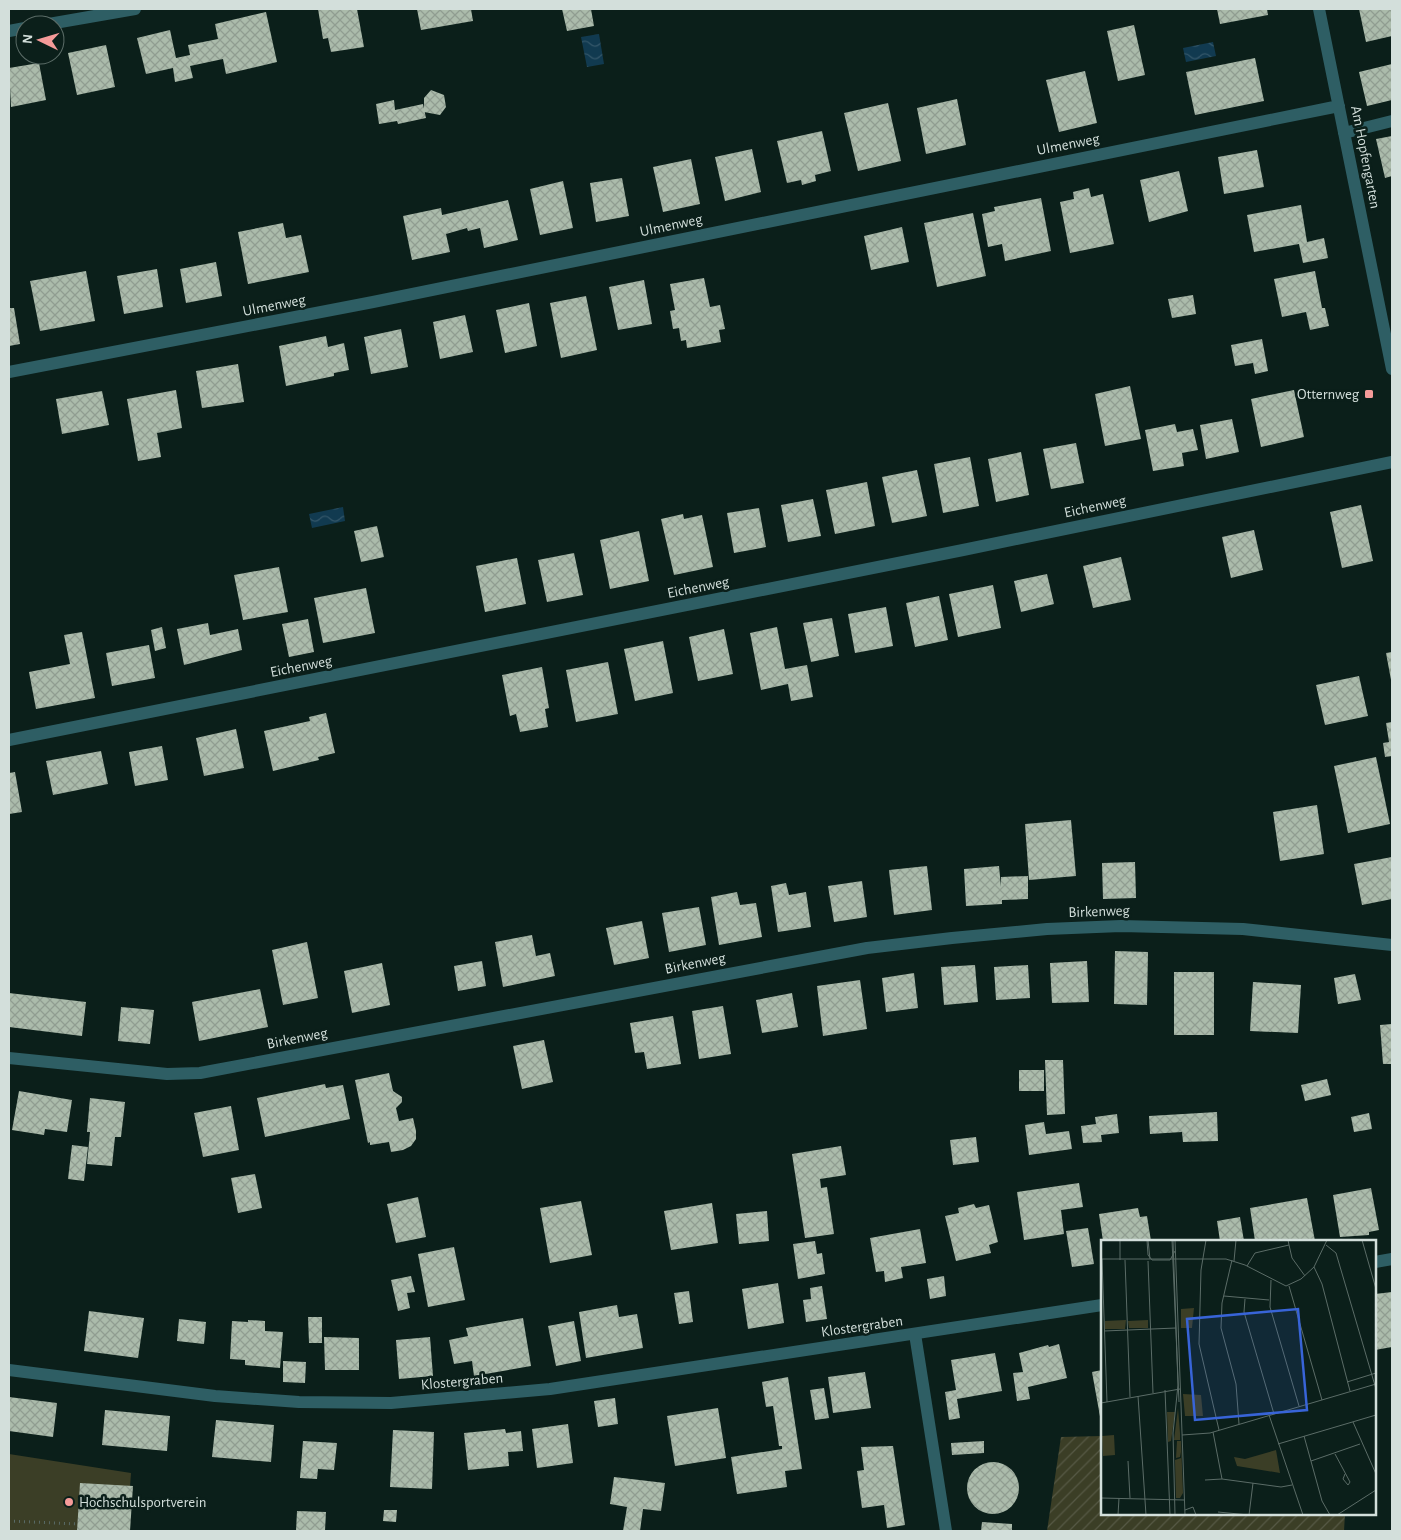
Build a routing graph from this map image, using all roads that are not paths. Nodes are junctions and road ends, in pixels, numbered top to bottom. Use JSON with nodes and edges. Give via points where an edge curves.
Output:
{"nodes":[{"id":1,"x":135,"y":9,"type":"edge"},
{"id":2,"x":1319,"y":9,"type":"edge"},
{"id":3,"x":65,"y":21,"type":"edge"},
{"id":4,"x":1339,"y":106,"type":"junction"},
{"id":5,"x":1392,"y":121,"type":"edge"},
{"id":6,"x":1344,"y":133,"type":"junction"},
{"id":7,"x":1392,"y":370,"type":"edge"},
{"id":8,"x":9,"y":372,"type":"edge"},
{"id":9,"x":1392,"y":462,"type":"edge"},
{"id":10,"x":9,"y":740,"type":"edge"},
{"id":11,"x":1392,"y":945,"type":"edge"},
{"id":12,"x":9,"y":1058,"type":"edge"},
{"id":13,"x":1392,"y":1259,"type":"edge"},
{"id":14,"x":1376,"y":1262,"type":"edge"},
{"id":15,"x":1101,"y":1305,"type":"edge"},
{"id":16,"x":915,"y":1334,"type":"junction"},
{"id":17,"x":9,"y":1370,"type":"edge"},
{"id":18,"x":946,"y":1531,"type":"edge"}],
"edges":[{"from":1,"to":3,"type":"street"},
{"from":2,"to":4,"type":"street","name":"Am Hopfengarten"},
{"from":4,"to":6,"type":"street","name":"Am Hopfengarten"},
{"from":4,"to":8,"type":"street","name":"Ulmenweg","via":[[373,302]]},
{"from":5,"to":6,"type":"street"},
{"from":6,"to":7,"type":"street","name":"Am Hopfengarten"},
{"from":9,"to":10,"type":"street","name":"Eichenweg"},
{"from":11,"to":12,"type":"street","name":"Birkenweg","via":[[1243,929],[1121,926],[1015,932],[867,948],[200,1073],[167,1074]]},
{"from":13,"to":14,"type":"street"},
{"from":15,"to":16,"type":"street","name":"Klostergraben"},
{"from":16,"to":17,"type":"street","name":"Klostergraben","via":[[550,1389],[390,1403],[299,1402],[215,1396]]},
{"from":16,"to":18,"type":"street","name":"Klostergraben"}]}
